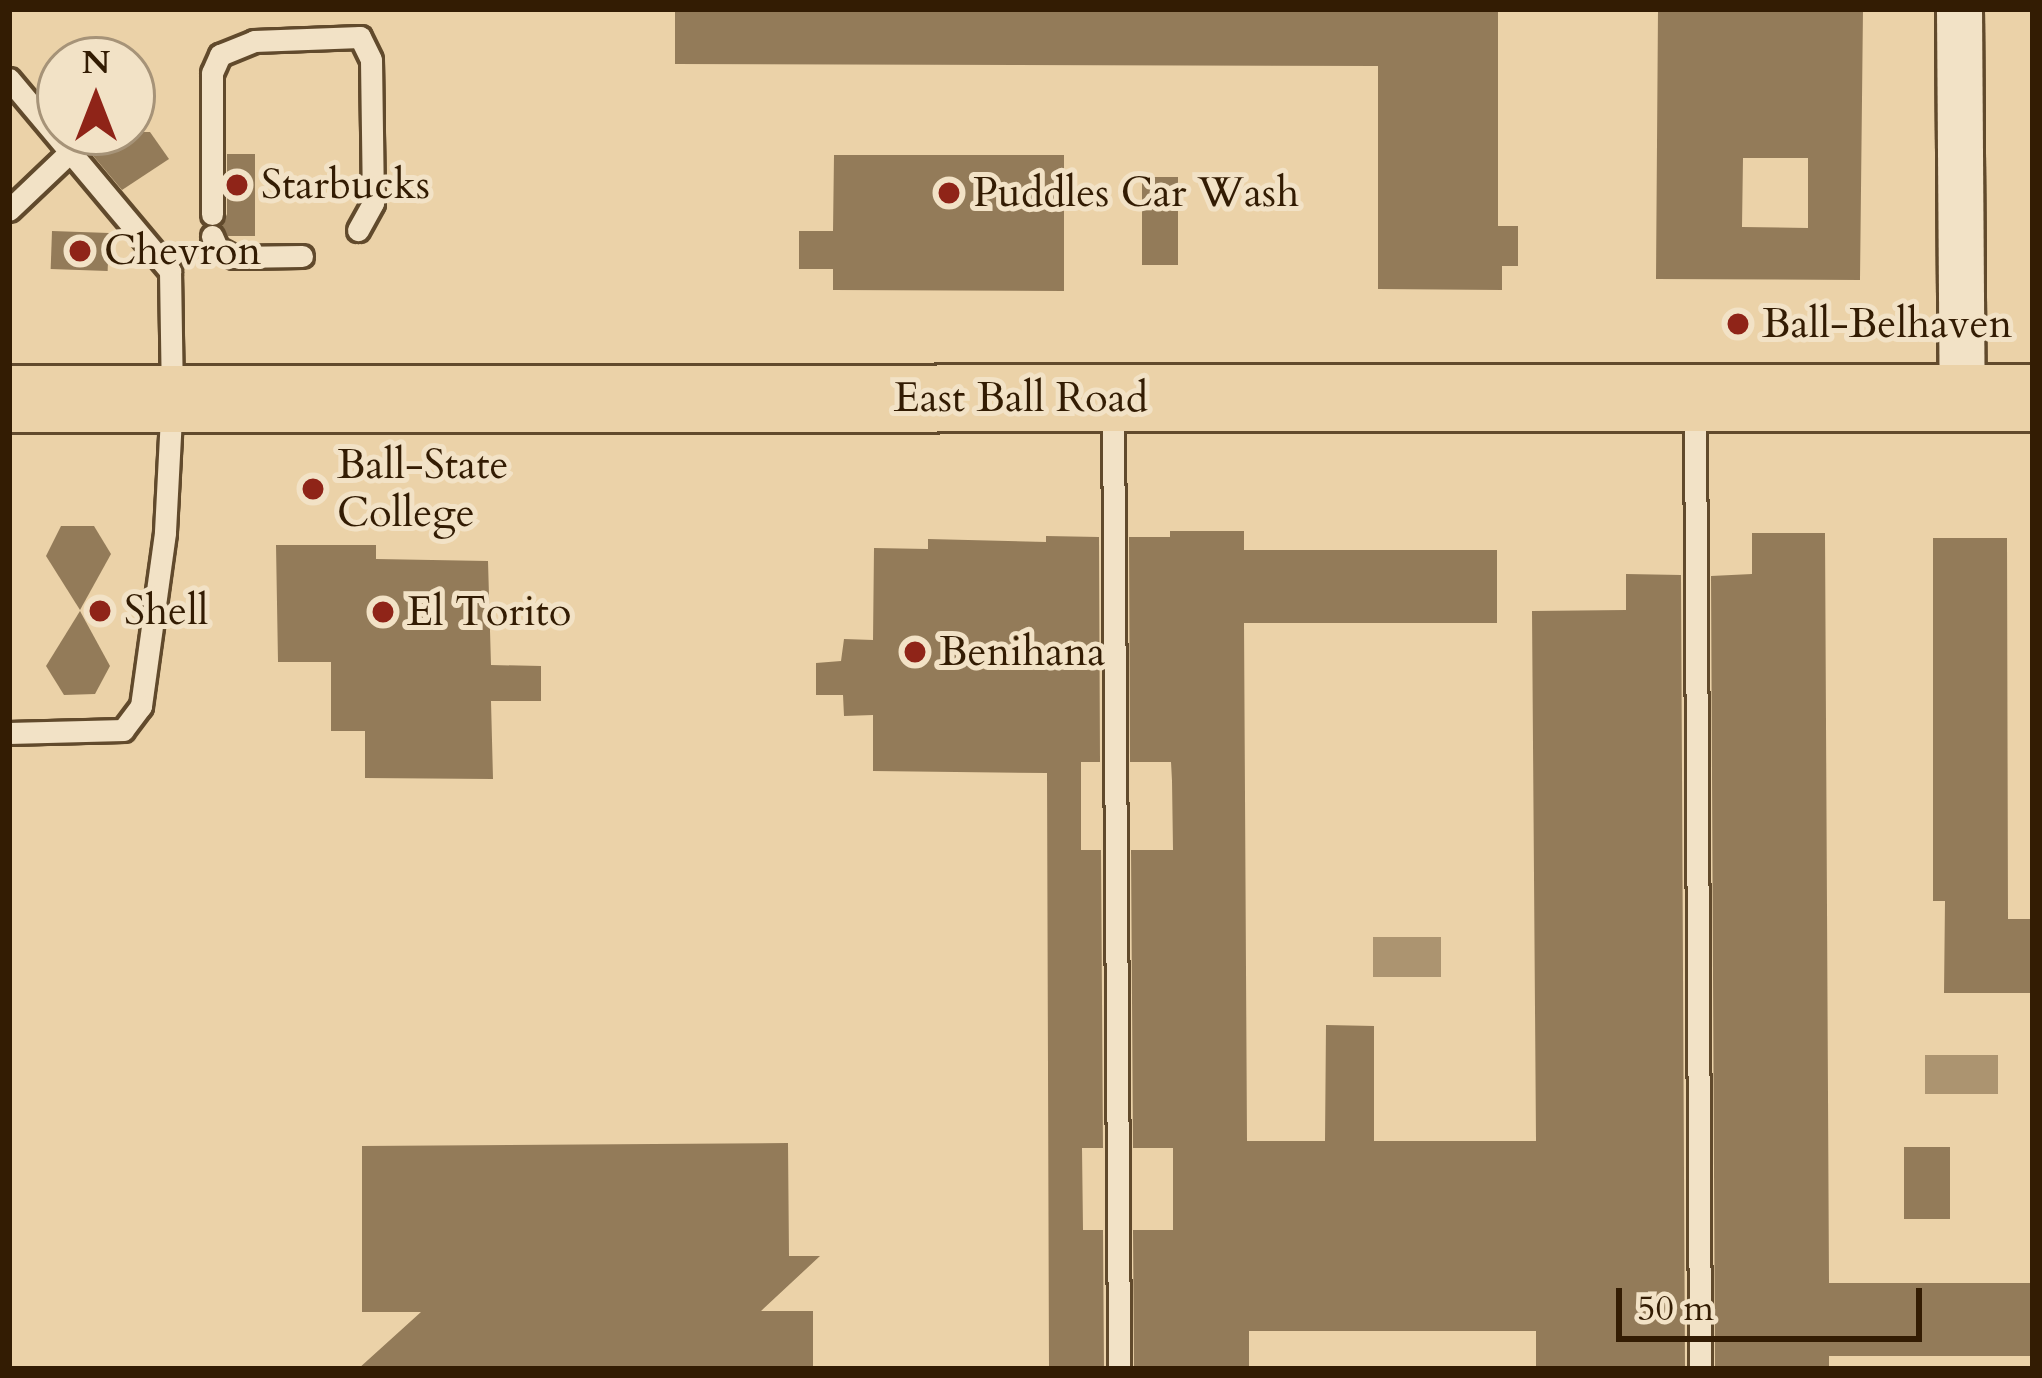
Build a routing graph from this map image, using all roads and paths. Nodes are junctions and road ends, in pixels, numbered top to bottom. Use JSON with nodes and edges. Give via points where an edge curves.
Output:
{"nodes":[{"id":1,"x":1960,"y":9,"type":"edge"},
{"id":2,"x":9,"y":80,"type":"edge"},
{"id":3,"x":36,"y":112,"type":"edge"},
{"id":4,"x":66,"y":156,"type":"edge"},
{"id":5,"x":73,"y":156,"type":"edge"},
{"id":6,"x":9,"y":210,"type":"edge"},
{"id":7,"x":358,"y":230,"type":"dead end"},
{"id":8,"x":302,"y":256,"type":"dead end"},
{"id":9,"x":1695,"y":397,"type":"junction"},
{"id":10,"x":1962,"y":397,"type":"junction"},
{"id":11,"x":172,"y":398,"type":"junction"},
{"id":12,"x":1112,"y":398,"type":"junction"},
{"id":13,"x":2033,"y":398,"type":"edge"},
{"id":14,"x":9,"y":399,"type":"edge"},
{"id":15,"x":9,"y":733,"type":"edge"},
{"id":16,"x":1119,"y":1369,"type":"edge"},
{"id":17,"x":1700,"y":1369,"type":"edge"}],
"edges":[{"from":1,"to":10,"type":"street"},
{"from":2,"to":3,"type":"lane"},
{"from":4,"to":6,"type":"lane"},
{"from":5,"to":11,"type":"lane","via":[[170,271]]},
{"from":7,"to":8,"type":"lane","via":[[373,203],[371,60],[360,37],[254,41],[220,55],[212,73],[217,248],[235,257]]},
{"from":9,"to":10,"type":"main road","name":"East Ball Road"},
{"from":9,"to":12,"type":"main road","name":"East Ball Road"},
{"from":9,"to":17,"type":"lane"},
{"from":10,"to":13,"type":"main road","name":"East Ball Road"},
{"from":11,"to":12,"type":"main road","name":"East Ball Road"},
{"from":11,"to":14,"type":"main road","name":"East Ball Road"},
{"from":11,"to":15,"type":"lane","via":[[166,532],[141,706],[123,730]]},
{"from":12,"to":16,"type":"lane"}]}
